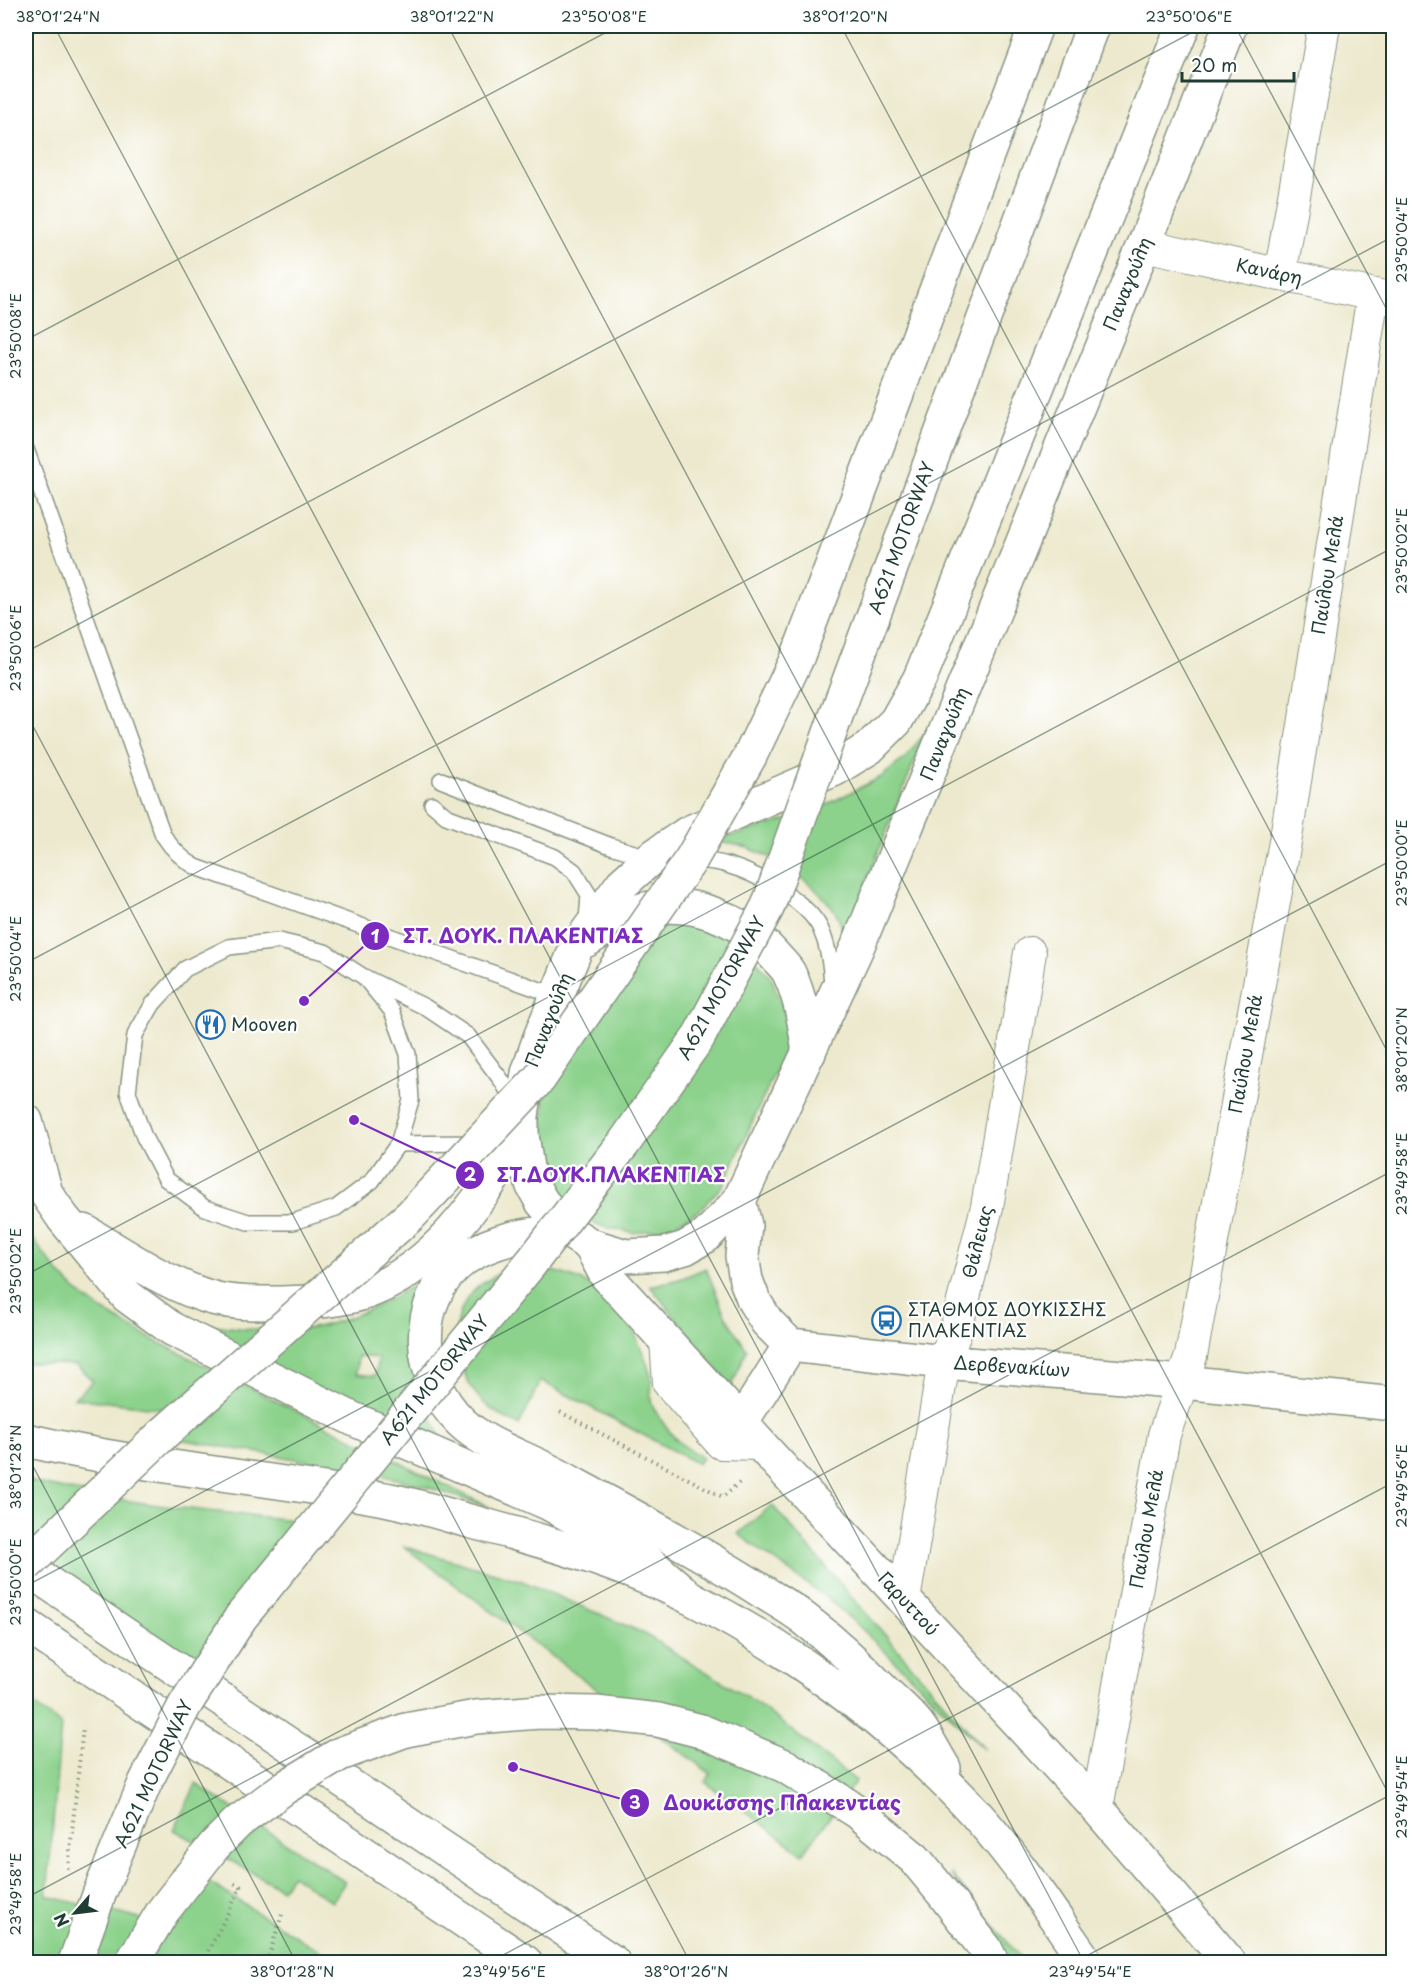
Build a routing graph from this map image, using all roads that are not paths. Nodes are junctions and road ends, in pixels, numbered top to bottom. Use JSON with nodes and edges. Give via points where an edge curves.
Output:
{"nodes":[{"id":1,"x":1036,"y":26,"type":"edge"},
{"id":2,"x":1093,"y":26,"type":"edge"},
{"id":3,"x":1183,"y":26,"type":"edge"},
{"id":4,"x":1230,"y":26,"type":"edge"},
{"id":5,"x":1324,"y":26,"type":"edge"},
{"id":6,"x":1144,"y":245,"type":"junction"},
{"id":7,"x":1280,"y":275,"type":"junction"},
{"id":8,"x":1383,"y":297,"type":"edge"},
{"id":9,"x":26,"y":450,"type":"edge"},
{"id":10,"x":441,"y":780,"type":"dead end"},
{"id":11,"x":432,"y":804,"type":"dead end"},
{"id":12,"x":651,"y":858,"type":"junction"},
{"id":13,"x":577,"y":946,"type":"junction"},
{"id":14,"x":1030,"y":953,"type":"dead end"},
{"id":15,"x":364,"y":977,"type":"junction"},
{"id":16,"x":557,"y":996,"type":"junction"},
{"id":17,"x":833,"y":1002,"type":"junction"},
{"id":18,"x":809,"y":1053,"type":"junction"},
{"id":19,"x":26,"y":1121,"type":"edge"},
{"id":20,"x":522,"y":1125,"type":"junction"},
{"id":21,"x":398,"y":1144,"type":"junction"},
{"id":22,"x":739,"y":1201,"type":"junction"},
{"id":23,"x":63,"y":1218,"type":"junction"},
{"id":24,"x":579,"y":1238,"type":"junction"},
{"id":25,"x":790,"y":1345,"type":"junction"},
{"id":26,"x":944,"y":1362,"type":"junction"},
{"id":27,"x":1183,"y":1382,"type":"junction"},
{"id":28,"x":1394,"y":1404,"type":"edge"},
{"id":29,"x":26,"y":1440,"type":"edge"},
{"id":30,"x":757,"y":1441,"type":"junction"},
{"id":31,"x":26,"y":1567,"type":"edge"},
{"id":32,"x":689,"y":1597,"type":"junction"},
{"id":33,"x":904,"y":1600,"type":"junction"},
{"id":34,"x":26,"y":1624,"type":"edge"},
{"id":35,"x":963,"y":1800,"type":"junction"},
{"id":36,"x":1097,"y":1808,"type":"junction"},
{"id":37,"x":942,"y":1892,"type":"junction"},
{"id":38,"x":75,"y":1962,"type":"edge"},
{"id":39,"x":132,"y":1962,"type":"edge"},
{"id":40,"x":525,"y":1962,"type":"edge"},
{"id":41,"x":613,"y":1962,"type":"edge"},
{"id":42,"x":969,"y":1962,"type":"edge"},
{"id":43,"x":992,"y":1962,"type":"edge"},
{"id":44,"x":1086,"y":1962,"type":"edge"},
{"id":45,"x":1228,"y":1962,"type":"edge"}],
"edges":[{"from":1,"to":31,"type":"main road","bridge":true,"via":[[797,658],[750,756],[692,858],[539,1079],[411,1215],[164,1433]]},
{"from":2,"to":38,"type":"main road","name":"A621 MOTORWAY","bridge":true,"via":[[768,906],[698,1038],[624,1143],[524,1272],[241,1617],[185,1705],[146,1783]]},
{"from":3,"to":12,"type":"main road","name":"Παναγούλη","via":[[920,678],[896,722],[869,748],[835,769],[688,833]]},
{"from":4,"to":6,"type":"main road","name":"Παναγούλη"},
{"from":5,"to":7,"type":"street"},
{"from":6,"to":7,"type":"street","name":"Κανάρη"},
{"from":6,"to":17,"type":"main road","name":"Παναγούλη"},
{"from":7,"to":8,"type":"street","name":"Κανάρη"},
{"from":8,"to":27,"type":"street","name":"Παύλου Μελά","via":[[1191,1356]]},
{"from":9,"to":16,"type":"lane","via":[[163,835],[172,849],[196,867]]},
{"from":10,"to":12,"type":"lane"},
{"from":11,"to":13,"type":"lane","via":[[446,816],[555,857],[574,871],[589,895],[588,918]]},
{"from":12,"to":13,"type":"main road","name":"Παναγούλη","via":[[622,884]]},
{"from":12,"to":17,"type":"lane","via":[[686,858],[727,865],[762,879],[801,905],[820,928],[831,962]]},
{"from":13,"to":16,"type":"main road","name":"Παναγούλη"},
{"from":13,"to":18,"type":"main road","via":[[638,911],[675,906],[713,913],[765,945],[788,971],[802,1007]]},
{"from":14,"to":26,"type":"street","name":"Θάλειας","via":[[987,1207]]},
{"from":15,"to":20,"type":"lane","via":[[425,1007],[468,1036],[502,1081]]},
{"from":15,"to":21,"type":"lane","via":[[392,1011],[408,1054],[411,1100]]},
{"from":15,"to":21,"type":"lane","via":[[325,952],[279,941],[229,947],[185,969],[153,1004],[135,1035],[129,1092],[144,1137],[166,1179],[205,1208],[248,1222],[293,1222],[336,1208],[372,1181]]},
{"from":16,"to":20,"type":"main road","name":"Παναγούλη","via":[[528,1073]]},
{"from":17,"to":18,"type":"main road","name":"Παναγούλη"},
{"from":18,"to":22,"type":"main road","name":"Παναγούλη"},
{"from":19,"to":23,"type":"main road","via":[[46,1193]]},
{"from":20,"to":21,"type":"lane","via":[[465,1143]]},
{"from":20,"to":23,"type":"main road","via":[[466,1215],[447,1237],[422,1260],[367,1292],[305,1303],[239,1303],[201,1294],[143,1266]]},
{"from":20,"to":24,"type":"main road","name":"Παναγούλη","via":[[533,1186],[552,1215]]},
{"from":22,"to":24,"type":"main road","name":"Παναγούλη","via":[[706,1236],[664,1254],[626,1256]]},
{"from":22,"to":25,"type":"main road","via":[[745,1225],[742,1256],[746,1280],[767,1322]]},
{"from":23,"to":32,"type":"main road","via":[[127,1296],[172,1329],[353,1419],[548,1503],[638,1553]]},
{"from":24,"to":30,"type":"main road","name":"Γαρυττού","via":[[606,1275]]},
{"from":24,"to":35,"type":"main road","via":[[537,1233],[511,1238],[465,1259],[451,1272],[440,1287],[424,1327],[424,1350],[445,1404],[477,1436],[707,1556],[802,1617],[854,1661],[918,1725]]},
{"from":25,"to":26,"type":"main road","name":"Δερβενακίων"},
{"from":25,"to":30,"type":"main road"},
{"from":26,"to":27,"type":"main road","name":"Δερβενακίων"},
{"from":26,"to":33,"type":"street","name":"Θάλειας"},
{"from":27,"to":28,"type":"main road","name":"Δερβενακίων"},
{"from":27,"to":36,"type":"street","name":"Παύλου Μελά","via":[[1164,1435]]},
{"from":29,"to":32,"type":"main road","via":[[187,1470],[382,1498],[524,1535]]},
{"from":30,"to":33,"type":"main road","name":"Γαρυττού"},
{"from":31,"to":41,"type":"main road"},
{"from":32,"to":35,"type":"main road","via":[[773,1644],[871,1714]]},
{"from":33,"to":36,"type":"main road","name":"Γαρυττού"},
{"from":34,"to":40,"type":"main road"},
{"from":35,"to":44,"type":"main road","via":[[1019,1865]]},
{"from":36,"to":45,"type":"main road","name":"Γαρυττού"},
{"from":37,"to":39,"type":"main road","bridge":true,"via":[[915,1860],[858,1812],[785,1766],[746,1748],[658,1720],[540,1712],[406,1730],[340,1754],[284,1788],[238,1822],[214,1846],[163,1911]]},
{"from":37,"to":42,"type":"main road"},
{"from":37,"to":43,"type":"main road"}]}
